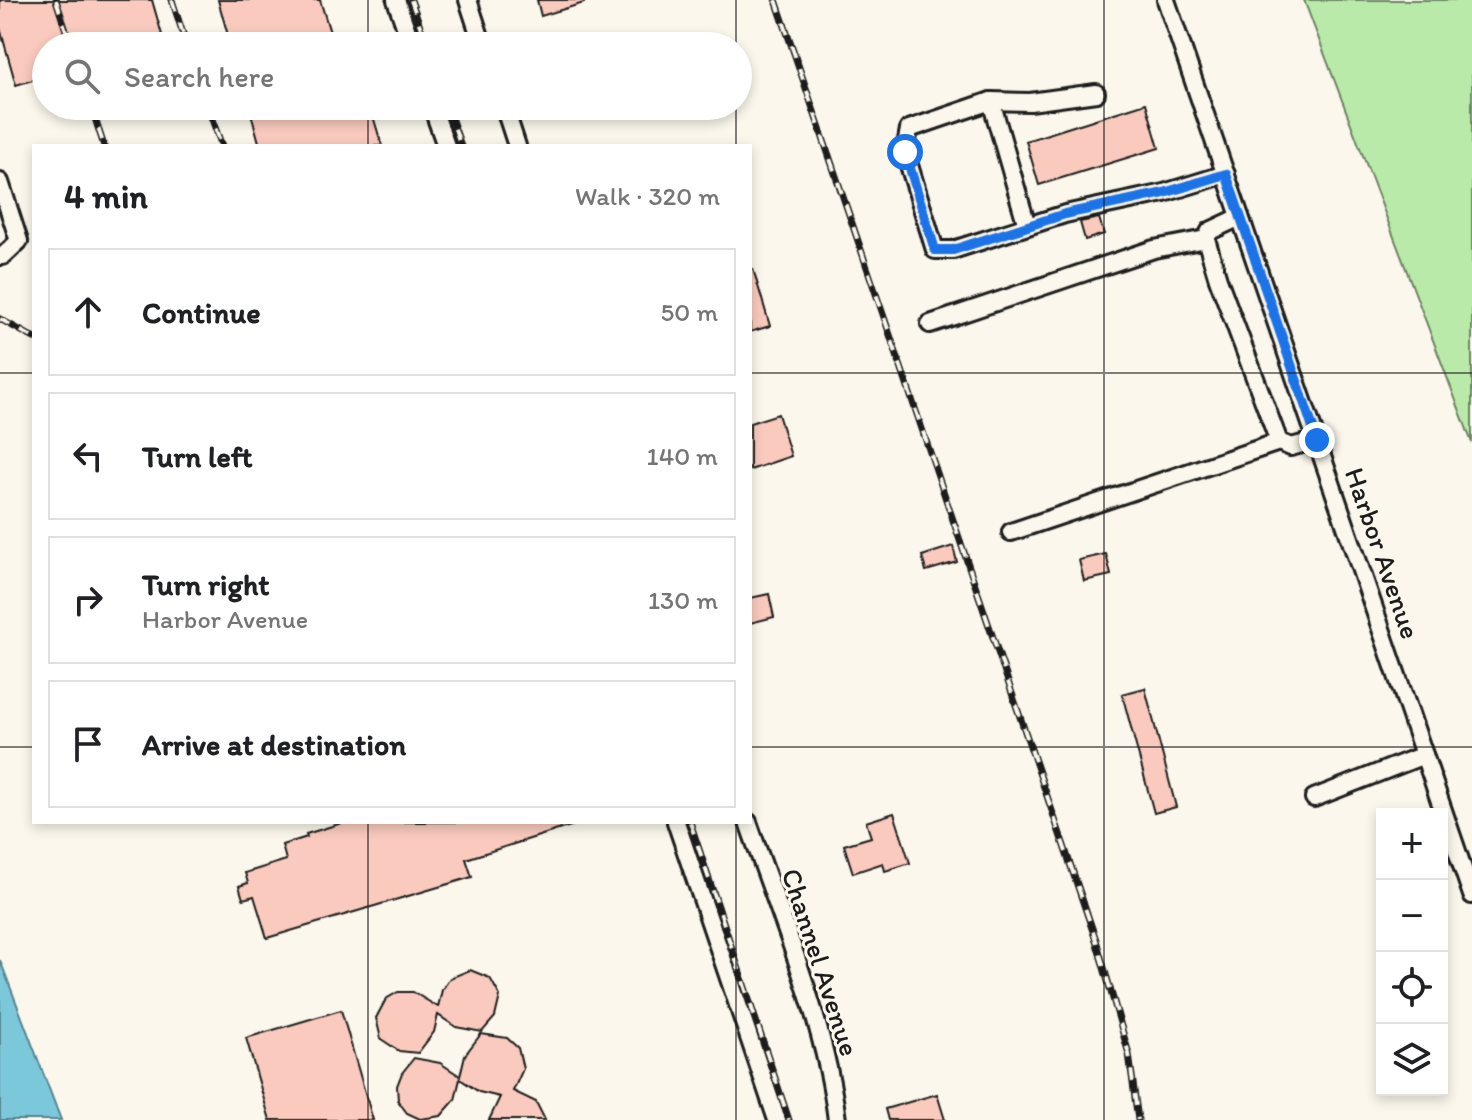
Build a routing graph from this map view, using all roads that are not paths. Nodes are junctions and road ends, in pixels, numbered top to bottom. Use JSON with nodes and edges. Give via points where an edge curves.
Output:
{"nodes":[{"id":1,"x":396,"y":0,"type":"edge"},
{"id":2,"x":468,"y":0,"type":"edge"},
{"id":3,"x":1166,"y":0,"type":"edge"},
{"id":4,"x":407,"y":32,"type":"edge"},
{"id":5,"x":478,"y":32,"type":"edge"},
{"id":6,"x":1096,"y":93,"type":"dead end"},
{"id":7,"x":991,"y":101,"type":"junction"},
{"id":8,"x":437,"y":120,"type":"edge"},
{"id":9,"x":509,"y":120,"type":"edge"},
{"id":10,"x":445,"y":144,"type":"edge"},
{"id":11,"x":516,"y":144,"type":"edge"},
{"id":12,"x":1226,"y":174,"type":"junction"},
{"id":13,"x":0,"y":182,"type":"edge"},
{"id":14,"x":1240,"y":217,"type":"junction"},
{"id":15,"x":1027,"y":226,"type":"junction"},
{"id":16,"x":1206,"y":239,"type":"junction"},
{"id":17,"x":0,"y":256,"type":"edge"},
{"id":18,"x":930,"y":324,"type":"dead end"},
{"id":19,"x":1317,"y":440,"type":"junction"},
{"id":20,"x":1279,"y":442,"type":"junction"},
{"id":21,"x":1011,"y":532,"type":"dead end"},
{"id":22,"x":1424,"y":755,"type":"junction"},
{"id":23,"x":1314,"y":798,"type":"dead end"},
{"id":24,"x":677,"y":824,"type":"edge"},
{"id":25,"x":749,"y":824,"type":"edge"},
{"id":26,"x":1472,"y":895,"type":"edge"},
{"id":27,"x":777,"y":1120,"type":"edge"},
{"id":28,"x":837,"y":1120,"type":"edge"}],
"edges":[{"from":1,"to":4,"type":"street"},
{"from":2,"to":5,"type":"street"},
{"from":3,"to":12,"type":"street","name":"Harbor Avenue"},
{"from":6,"to":7,"type":"street"},
{"from":7,"to":15,"type":"street"},
{"from":7,"to":15,"type":"street","via":[[909,129],[905,152],[935,250],[953,250]]},
{"from":8,"to":10,"type":"street"},
{"from":9,"to":11,"type":"street"},
{"from":12,"to":14,"type":"street","name":"Harbor Avenue"},
{"from":12,"to":15,"type":"street"},
{"from":13,"to":17,"type":"street","via":[[19,241]]},
{"from":14,"to":16,"type":"street","via":[[1210,231]]},
{"from":14,"to":19,"type":"street","name":"Harbor Avenue"},
{"from":16,"to":18,"type":"street","via":[[1154,249]]},
{"from":16,"to":20,"type":"street"},
{"from":19,"to":20,"type":"street","via":[[1291,447]]},
{"from":19,"to":22,"type":"street","name":"Harbor Avenue"},
{"from":20,"to":21,"type":"street"},
{"from":22,"to":23,"type":"street"},
{"from":22,"to":26,"type":"street","name":"Harbor Avenue"},
{"from":24,"to":27,"type":"street"},
{"from":25,"to":28,"type":"street","name":"Channel Avenue","via":[[810,1003]]}]}
